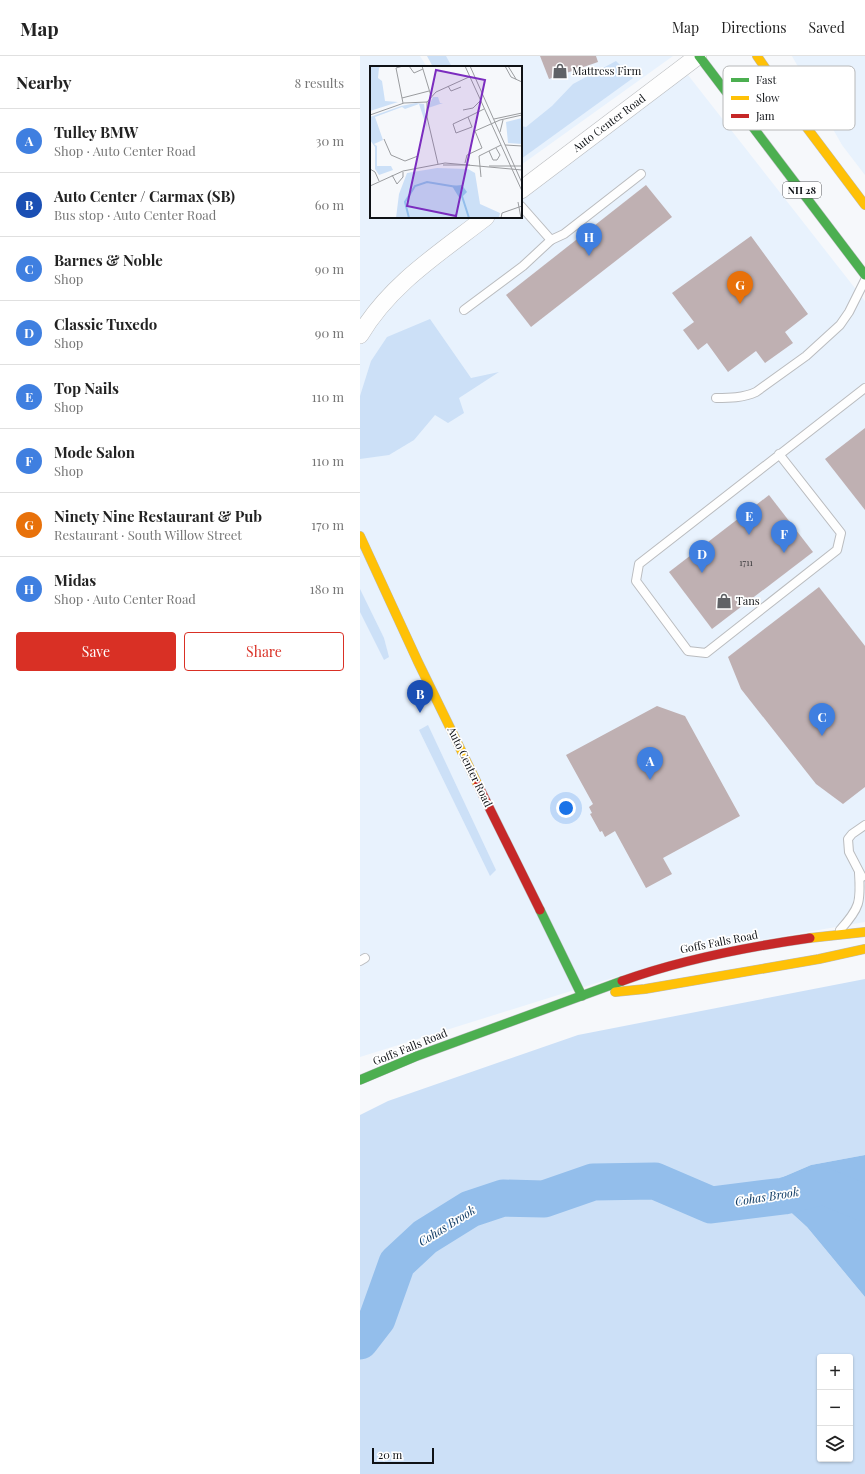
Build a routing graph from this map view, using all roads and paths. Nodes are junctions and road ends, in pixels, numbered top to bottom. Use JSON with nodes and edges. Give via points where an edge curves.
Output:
{"nodes":[{"id":1,"x":698,"y":56,"type":"edge"},
{"id":2,"x":757,"y":56,"type":"edge"},
{"id":3,"x":764,"y":66,"type":"edge"},
{"id":4,"x":723,"y":88,"type":"edge"},
{"id":5,"x":755,"y":130,"type":"edge"},
{"id":6,"x":809,"y":130,"type":"edge"},
{"id":7,"x":641,"y":174,"type":"dead end"},
{"id":8,"x":522,"y":189,"type":"edge"},
{"id":9,"x":865,"y":205,"type":"edge"},
{"id":10,"x":522,"y":207,"type":"edge"},
{"id":11,"x":485,"y":218,"type":"edge"},
{"id":12,"x":551,"y":240,"type":"junction"},
{"id":13,"x":865,"y":275,"type":"edge"},
{"id":14,"x":865,"y":280,"type":"edge"},
{"id":15,"x":464,"y":310,"type":"dead end"},
{"id":16,"x":362,"y":325,"type":"edge"},
{"id":17,"x":865,"y":388,"type":"edge"},
{"id":18,"x":716,"y":398,"type":"dead end"},
{"id":19,"x":779,"y":454,"type":"junction"},
{"id":20,"x":360,"y":536,"type":"edge"},
{"id":21,"x":865,"y":825,"type":"edge"},
{"id":22,"x":859,"y":873,"type":"junction"},
{"id":23,"x":865,"y":881,"type":"edge"},
{"id":24,"x":865,"y":932,"type":"edge"},
{"id":25,"x":835,"y":934,"type":"junction"},
{"id":26,"x":865,"y":949,"type":"edge"},
{"id":27,"x":582,"y":996,"type":"junction"},
{"id":28,"x":360,"y":1080,"type":"edge"}],
"edges":[{"from":1,"to":4,"type":"street","number":"NH 28"},
{"from":1,"to":8,"type":"street","name":"Auto Center Road"},
{"from":2,"to":3,"type":"street"},
{"from":5,"to":13,"type":"street","number":"NH 28"},
{"from":6,"to":9,"type":"street"},
{"from":7,"to":12,"type":"lane","via":[[564,234]]},
{"from":10,"to":12,"type":"lane"},
{"from":11,"to":16,"type":"street","via":[[402,282]]},
{"from":12,"to":15,"type":"lane","via":[[523,266]]},
{"from":14,"to":18,"type":"lane","via":[[840,325],[806,356],[750,395]]},
{"from":17,"to":19,"type":"lane"},
{"from":19,"to":19,"type":"lane","via":[[639,564],[636,581],[688,651],[706,653],[837,550],[841,533]]},
{"from":20,"to":27,"type":"street","name":"Auto Center Road","via":[[418,662]]},
{"from":21,"to":22,"type":"lane","via":[[848,839],[849,852]]},
{"from":22,"to":23,"type":"lane"},
{"from":22,"to":25,"type":"lane","via":[[859,902],[853,916]]},
{"from":24,"to":25,"type":"street","name":"Goffs Falls Road"},
{"from":25,"to":27,"type":"street","name":"Goffs Falls Road","via":[[684,961]]},
{"from":26,"to":27,"type":"street","name":"Goffs Falls Road","via":[[645,989]]},
{"from":27,"to":28,"type":"street","name":"Goffs Falls Road","via":[[417,1056]]}]}
